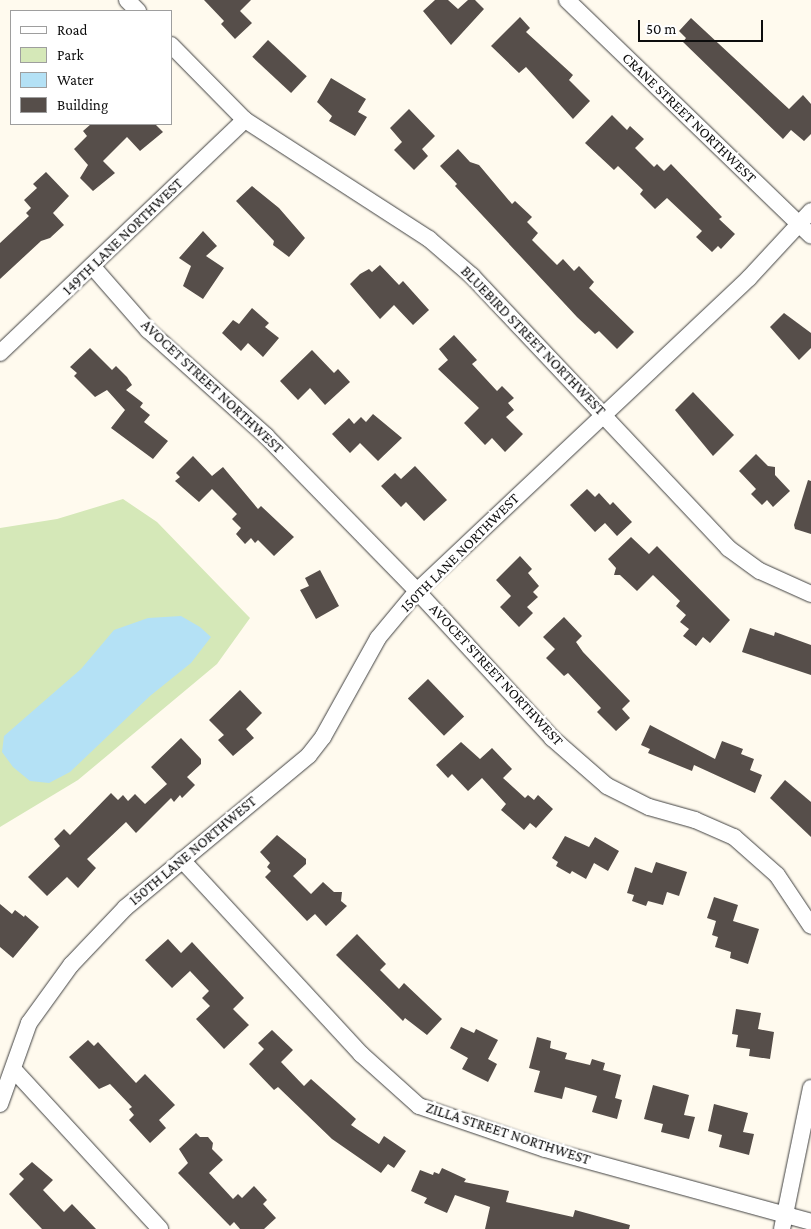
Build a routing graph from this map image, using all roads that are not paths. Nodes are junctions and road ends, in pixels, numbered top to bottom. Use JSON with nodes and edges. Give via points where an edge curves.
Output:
{"nodes":[{"id":1,"x":127,"y":0,"type":"edge"},
{"id":2,"x":567,"y":0,"type":"edge"},
{"id":3,"x":137,"y":10,"type":"edge"},
{"id":4,"x":172,"y":47,"type":"edge"},
{"id":5,"x":245,"y":120,"type":"junction"},
{"id":6,"x":811,"y":211,"type":"edge"},
{"id":7,"x":805,"y":230,"type":"edge"},
{"id":8,"x":92,"y":267,"type":"junction"},
{"id":9,"x":0,"y":353,"type":"edge"},
{"id":10,"x":606,"y":415,"type":"junction"},
{"id":11,"x":417,"y":591,"type":"junction"},
{"id":12,"x":811,"y":594,"type":"edge"},
{"id":13,"x":182,"y":860,"type":"junction"},
{"id":14,"x":811,"y":926,"type":"edge"},
{"id":15,"x":14,"y":1070,"type":"junction"},
{"id":16,"x":811,"y":1088,"type":"edge"},
{"id":17,"x":0,"y":1104,"type":"edge"},
{"id":18,"x":784,"y":1222,"type":"edge"},
{"id":19,"x":811,"y":1222,"type":"edge"},
{"id":20,"x":160,"y":1229,"type":"edge"}],
"edges":[{"from":1,"to":3,"type":"street"},
{"from":2,"to":7,"type":"street","name":"CRANE STREET NORTHWEST"},
{"from":4,"to":5,"type":"street","name":"BLUEBIRD STREET NORTHWEST"},
{"from":5,"to":8,"type":"street","name":"149TH LANE NORTHWEST"},
{"from":5,"to":10,"type":"street","name":"BLUEBIRD STREET NORTHWEST","via":[[436,246],[472,276]]},
{"from":6,"to":7,"type":"street","name":"150TH LANE NORTHWEST"},
{"from":7,"to":10,"type":"street","name":"150TH LANE NORTHWEST","via":[[749,278]]},
{"from":8,"to":9,"type":"street","name":"149TH LANE NORTHWEST"},
{"from":8,"to":11,"type":"street","name":"AVOCET STREET NORTHWEST","via":[[148,330],[266,436]]},
{"from":10,"to":11,"type":"street","name":"150TH LANE NORTHWEST"},
{"from":10,"to":12,"type":"street","name":"BLUEBIRD STREET NORTHWEST","via":[[728,548],[760,570]]},
{"from":11,"to":13,"type":"street","name":"150TH LANE NORTHWEST","via":[[378,638],[323,737],[309,755]]},
{"from":11,"to":14,"type":"street","name":"AVOCET STREET NORTHWEST","via":[[552,738],[608,786],[649,807],[695,820],[734,837],[777,875]]},
{"from":13,"to":15,"type":"street","name":"150TH LANE NORTHWEST","via":[[125,908],[71,965],[29,1023]]},
{"from":13,"to":18,"type":"street","name":"ZILLA STREET NORTHWEST","via":[[361,1054],[419,1106],[545,1149]]},
{"from":15,"to":17,"type":"street","name":"150TH LANE NORTHWEST"},
{"from":15,"to":20,"type":"street"},
{"from":16,"to":18,"type":"street"},
{"from":18,"to":19,"type":"street","name":"ZILLA STREET NORTHWEST"}]}
